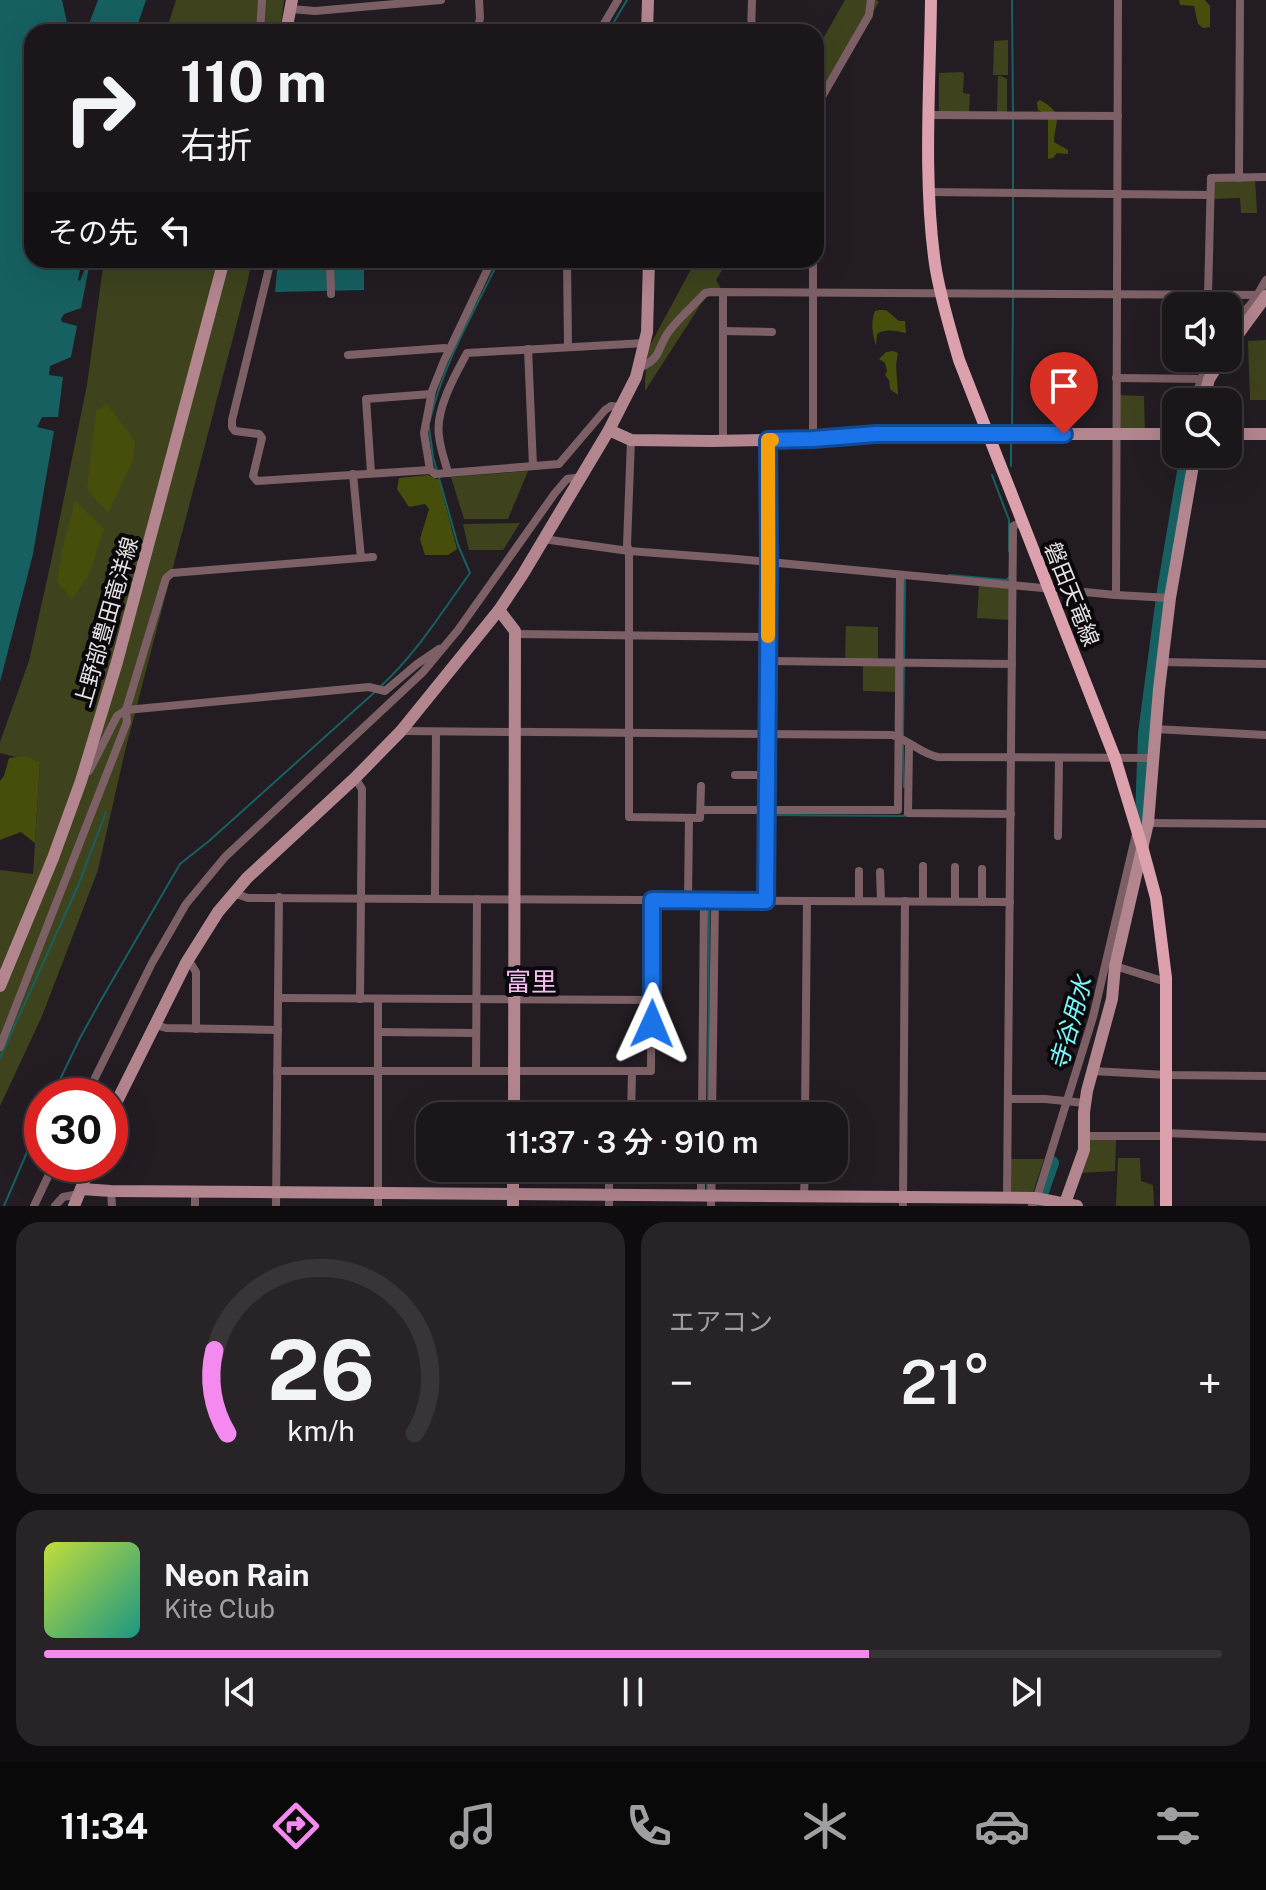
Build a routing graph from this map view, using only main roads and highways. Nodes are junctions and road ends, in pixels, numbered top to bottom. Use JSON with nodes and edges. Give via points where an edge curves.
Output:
{"nodes":[{"id":1,"x":931,"y":0,"type":"edge"},
{"id":2,"x":1166,"y":1206,"type":"edge"}],
"edges":[{"from":1,"to":2,"type":"main road","name":"磐田天竜線","via":[[929,192],[941,294],[959,360],[1115,758],[1156,898],[1166,982]]}]}
